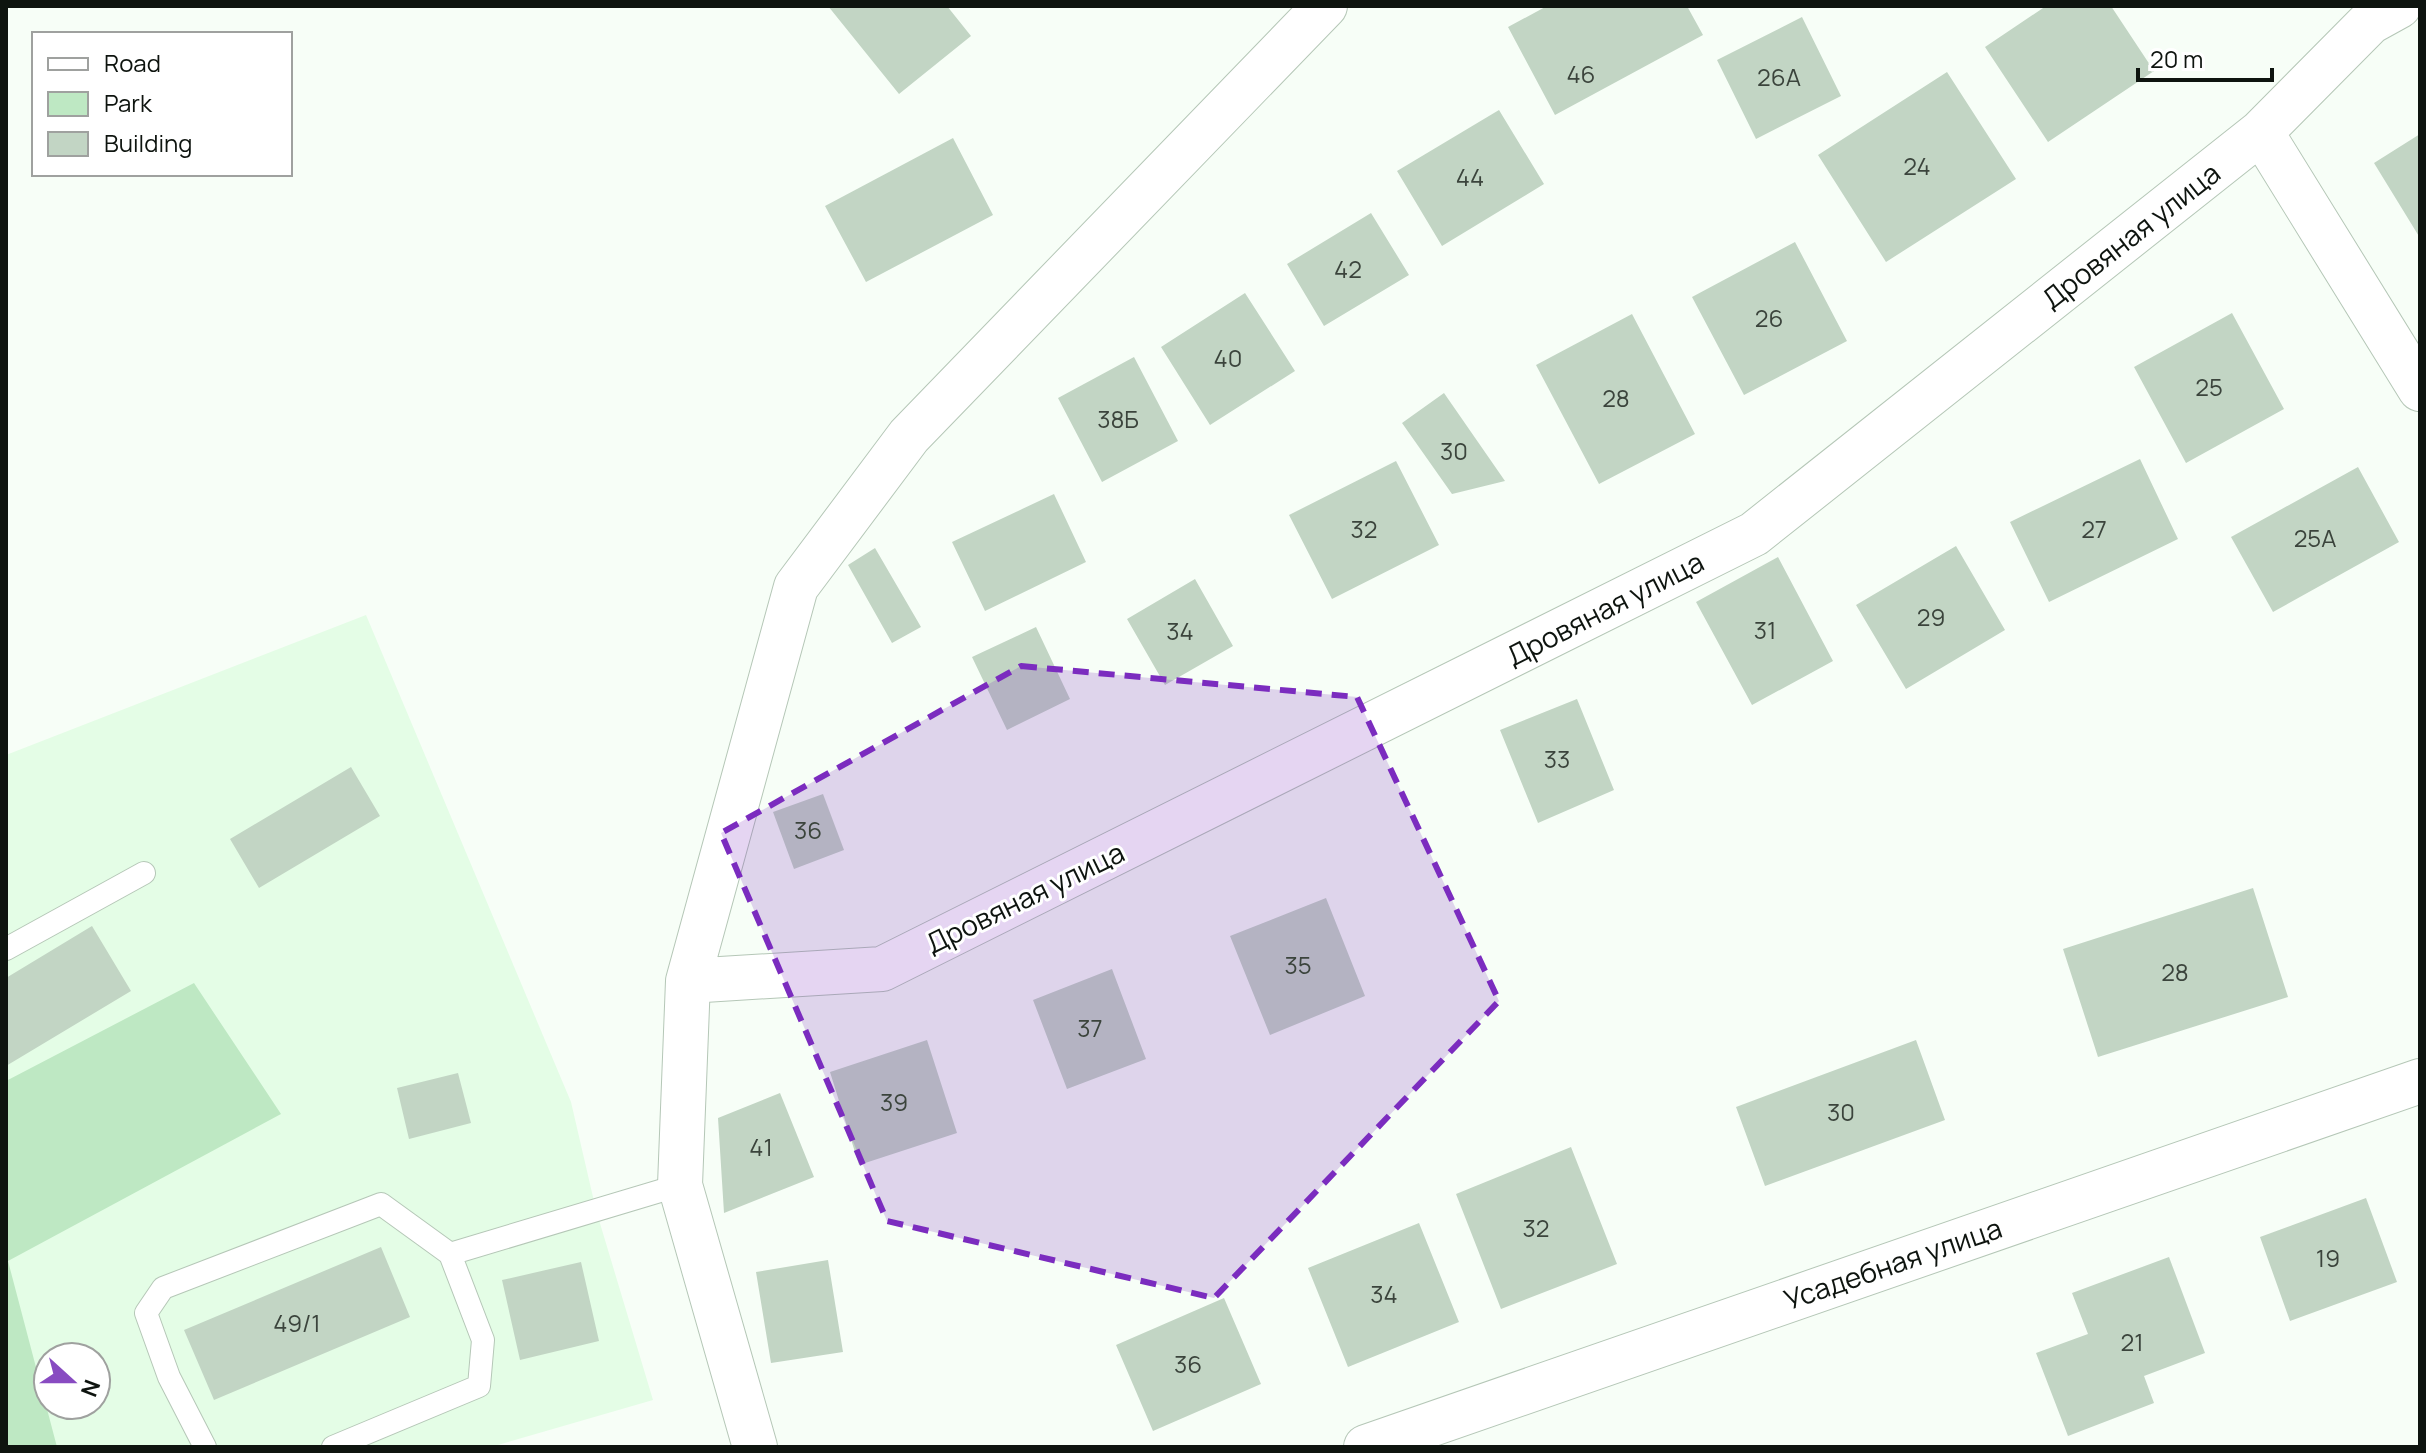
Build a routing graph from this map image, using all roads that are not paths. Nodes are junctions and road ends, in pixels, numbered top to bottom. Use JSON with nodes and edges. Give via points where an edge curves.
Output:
{"nodes":[{"id":1,"x":1325,"y":6,"type":"edge"},
{"id":2,"x":2399,"y":6,"type":"edge"},
{"id":3,"x":2261,"y":132,"type":"junction"},
{"id":4,"x":2420,"y":389,"type":"edge"},
{"id":5,"x":144,"y":873,"type":"dead end"},
{"id":6,"x":6,"y":949,"type":"edge"},
{"id":7,"x":688,"y":981,"type":"junction"},
{"id":8,"x":2420,"y":1081,"type":"edge"},
{"id":9,"x":680,"y":1185,"type":"junction"},
{"id":10,"x":450,"y":1254,"type":"junction"},
{"id":11,"x":205,"y":1447,"type":"edge"},
{"id":12,"x":333,"y":1447,"type":"edge"},
{"id":13,"x":755,"y":1447,"type":"edge"},
{"id":14,"x":1366,"y":1447,"type":"edge"}],
"edges":[{"from":1,"to":7,"type":"street","via":[[909,436],[796,587]]},
{"from":2,"to":3,"type":"street","name":"Дровяная улица","via":[[2370,22]]},
{"from":3,"to":4,"type":"street"},
{"from":3,"to":7,"type":"street","name":"Дровяная улица","via":[[1754,534],[882,969]]},
{"from":5,"to":6,"type":"lane"},
{"from":7,"to":9,"type":"street"},
{"from":8,"to":14,"type":"street","name":"Усадебная улица"},
{"from":9,"to":10,"type":"lane"},
{"from":9,"to":13,"type":"street"},
{"from":10,"to":11,"type":"lane","via":[[381,1204],[163,1288],[146,1313],[169,1377]]},
{"from":10,"to":12,"type":"lane","via":[[483,1340],[479,1386]]}]}
